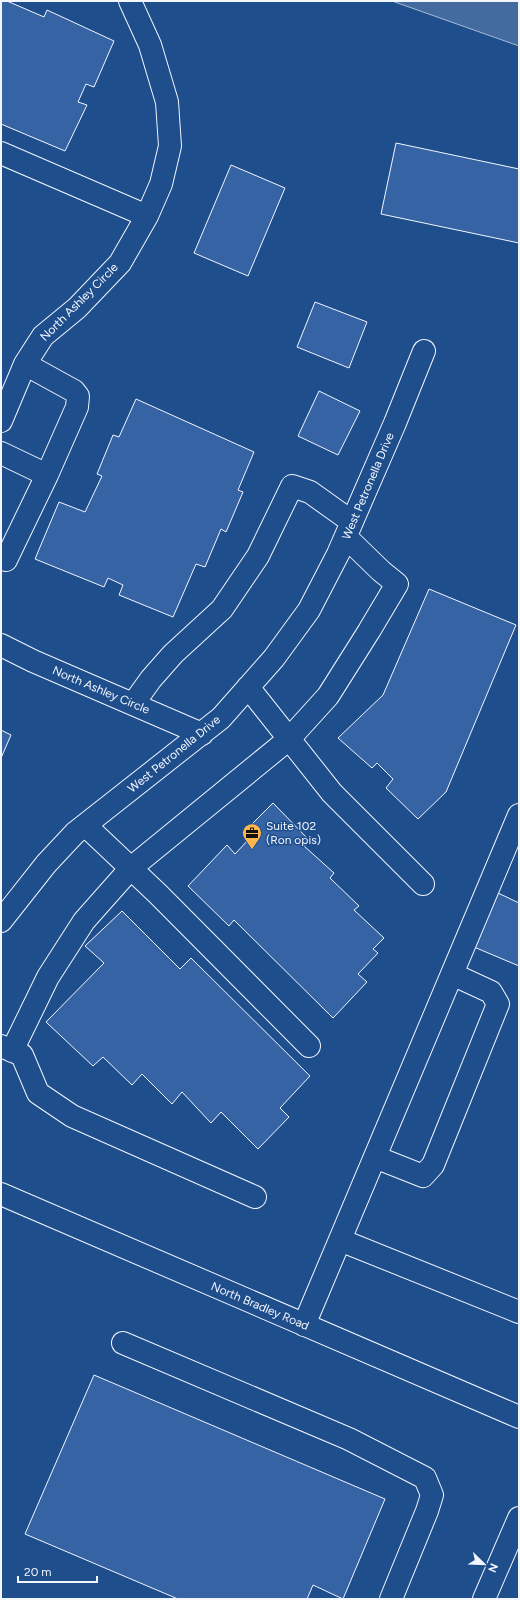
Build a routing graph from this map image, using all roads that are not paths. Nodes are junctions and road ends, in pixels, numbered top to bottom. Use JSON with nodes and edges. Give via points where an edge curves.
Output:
{"nodes":[{"id":1,"x":130,"y":1,"type":"edge"},
{"id":2,"x":1,"y":153,"type":"edge"},
{"id":3,"x":147,"y":216,"type":"junction"},
{"id":4,"x":424,"y":351,"type":"dead end"},
{"id":5,"x":25,"y":364,"type":"junction"},
{"id":6,"x":1,"y":421,"type":"edge"},
{"id":7,"x":1,"y":453,"type":"edge"},
{"id":8,"x":47,"y":475,"type":"junction"},
{"id":9,"x":349,"y":530,"type":"junction"},
{"id":10,"x":6,"y":560,"type":"dead end"},
{"id":11,"x":1,"y":645,"type":"edge"},
{"id":12,"x":248,"y":687,"type":"junction"},
{"id":13,"x":133,"y":704,"type":"junction"},
{"id":14,"x":202,"y":734,"type":"junction"},
{"id":15,"x":289,"y":739,"type":"junction"},
{"id":16,"x":519,"y":815,"type":"edge"},
{"id":17,"x":85,"y":825,"type":"junction"},
{"id":18,"x":131,"y":868,"type":"junction"},
{"id":19,"x":423,"y":884,"type":"dead end"},
{"id":20,"x":1,"y":921,"type":"edge"},
{"id":21,"x":452,"y":974,"type":"junction"},
{"id":22,"x":309,"y":1046,"type":"dead end"},
{"id":23,"x":6,"y":1049,"type":"edge"},
{"id":24,"x":375,"y":1157,"type":"junction"},
{"id":25,"x":1,"y":1194,"type":"edge"},
{"id":26,"x":255,"y":1197,"type":"dead end"},
{"id":27,"x":340,"y":1240,"type":"junction"},
{"id":28,"x":519,"y":1312,"type":"edge"},
{"id":29,"x":304,"y":1325,"type":"junction"},
{"id":30,"x":123,"y":1343,"type":"dead end"},
{"id":31,"x":519,"y":1417,"type":"edge"},
{"id":32,"x":519,"y":1518,"type":"edge"},
{"id":33,"x":391,"y":1599,"type":"edge"},
{"id":34,"x":484,"y":1599,"type":"edge"}],
"edges":[{"from":1,"to":3,"type":"street","name":"North Ashley Circle","via":[[150,45],[167,102],[170,146],[161,184]]},
{"from":2,"to":3,"type":"street"},
{"from":3,"to":5,"type":"street","name":"North Ashley Circle","via":[[120,263],[77,308],[43,336]]},
{"from":4,"to":9,"type":"street","name":"West Petronella Drive"},
{"from":5,"to":6,"type":"street","name":"North Ashley Circle"},
{"from":5,"to":8,"type":"street","via":[[69,387],[78,396],[77,407]]},
{"from":7,"to":8,"type":"street"},
{"from":8,"to":10,"type":"street"},
{"from":9,"to":12,"type":"street","name":"West Petronella Drive","via":[[309,610],[274,658]]},
{"from":9,"to":13,"type":"street","via":[[310,492],[292,486],[258,556],[222,609],[173,654],[150,679]]},
{"from":9,"to":15,"type":"street","via":[[381,571],[397,584],[328,696]]},
{"from":11,"to":13,"type":"street","name":"North Ashley Circle"},
{"from":12,"to":14,"type":"street","name":"West Petronella Drive","via":[[221,718]]},
{"from":12,"to":15,"type":"street"},
{"from":13,"to":14,"type":"street","name":"North Ashley Circle"},
{"from":14,"to":17,"type":"street","name":"West Petronella Drive"},
{"from":15,"to":18,"type":"street"},
{"from":15,"to":19,"type":"street","via":[[332,793]]},
{"from":16,"to":21,"type":"street"},
{"from":17,"to":18,"type":"street"},
{"from":17,"to":20,"type":"street","name":"West Petronella Drive","via":[[46,864]]},
{"from":18,"to":22,"type":"street"},
{"from":18,"to":23,"type":"street","via":[[84,921]]},
{"from":21,"to":24,"type":"street"},
{"from":21,"to":24,"type":"street","via":[[491,992],[498,1004],[432,1165],[423,1176]]},
{"from":23,"to":26,"type":"street","via":[[22,1055],[38,1093],[72,1116]]},
{"from":24,"to":27,"type":"street"},
{"from":25,"to":29,"type":"street","name":"North Bradley Road"},
{"from":27,"to":28,"type":"street"},
{"from":27,"to":29,"type":"street"},
{"from":29,"to":31,"type":"street","name":"North Bradley Road"},
{"from":30,"to":33,"type":"street","via":[[349,1439],[425,1478],[432,1495]]},
{"from":32,"to":34,"type":"street"}]}
